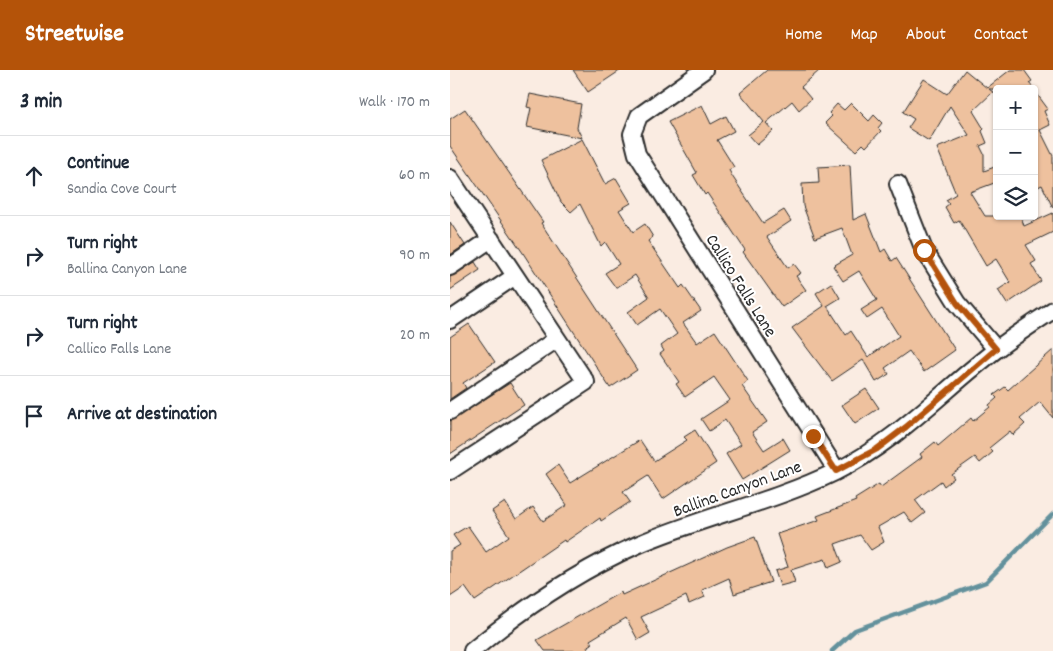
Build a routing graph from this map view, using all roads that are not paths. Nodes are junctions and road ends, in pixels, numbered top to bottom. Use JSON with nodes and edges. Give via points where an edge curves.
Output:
{"nodes":[{"id":1,"x":704,"y":70,"type":"edge"},
{"id":2,"x":450,"y":178,"type":"edge"},
{"id":3,"x":898,"y":184,"type":"dead end"},
{"id":4,"x":491,"y":239,"type":"junction"},
{"id":5,"x":450,"y":267,"type":"edge"},
{"id":6,"x":515,"y":276,"type":"junction"},
{"id":7,"x":1053,"y":310,"type":"edge"},
{"id":8,"x":450,"y":320,"type":"edge"},
{"id":9,"x":557,"y":339,"type":"junction"},
{"id":10,"x":996,"y":349,"type":"junction"},
{"id":11,"x":450,"y":411,"type":"edge"},
{"id":12,"x":450,"y":471,"type":"edge"},
{"id":13,"x":836,"y":471,"type":"junction"},
{"id":14,"x":472,"y":651,"type":"edge"}],
"edges":[{"from":1,"to":13,"type":"street","name":"Callico Falls Lane","via":[[639,116],[632,134],[637,154]]},
{"from":2,"to":4,"type":"street"},
{"from":3,"to":10,"type":"street","via":[[924,250],[957,303]]},
{"from":4,"to":5,"type":"street"},
{"from":4,"to":6,"type":"street"},
{"from":6,"to":8,"type":"street"},
{"from":6,"to":9,"type":"street"},
{"from":7,"to":10,"type":"street","name":"Ballina Canyon Lane"},
{"from":9,"to":11,"type":"street"},
{"from":9,"to":12,"type":"street","via":[[586,382]]},
{"from":10,"to":13,"type":"street","name":"Ballina Canyon Lane","via":[[906,427],[877,449]]},
{"from":13,"to":14,"type":"street","name":"Ballina Canyon Lane","via":[[797,489],[638,545],[596,565],[523,610]]}]}
